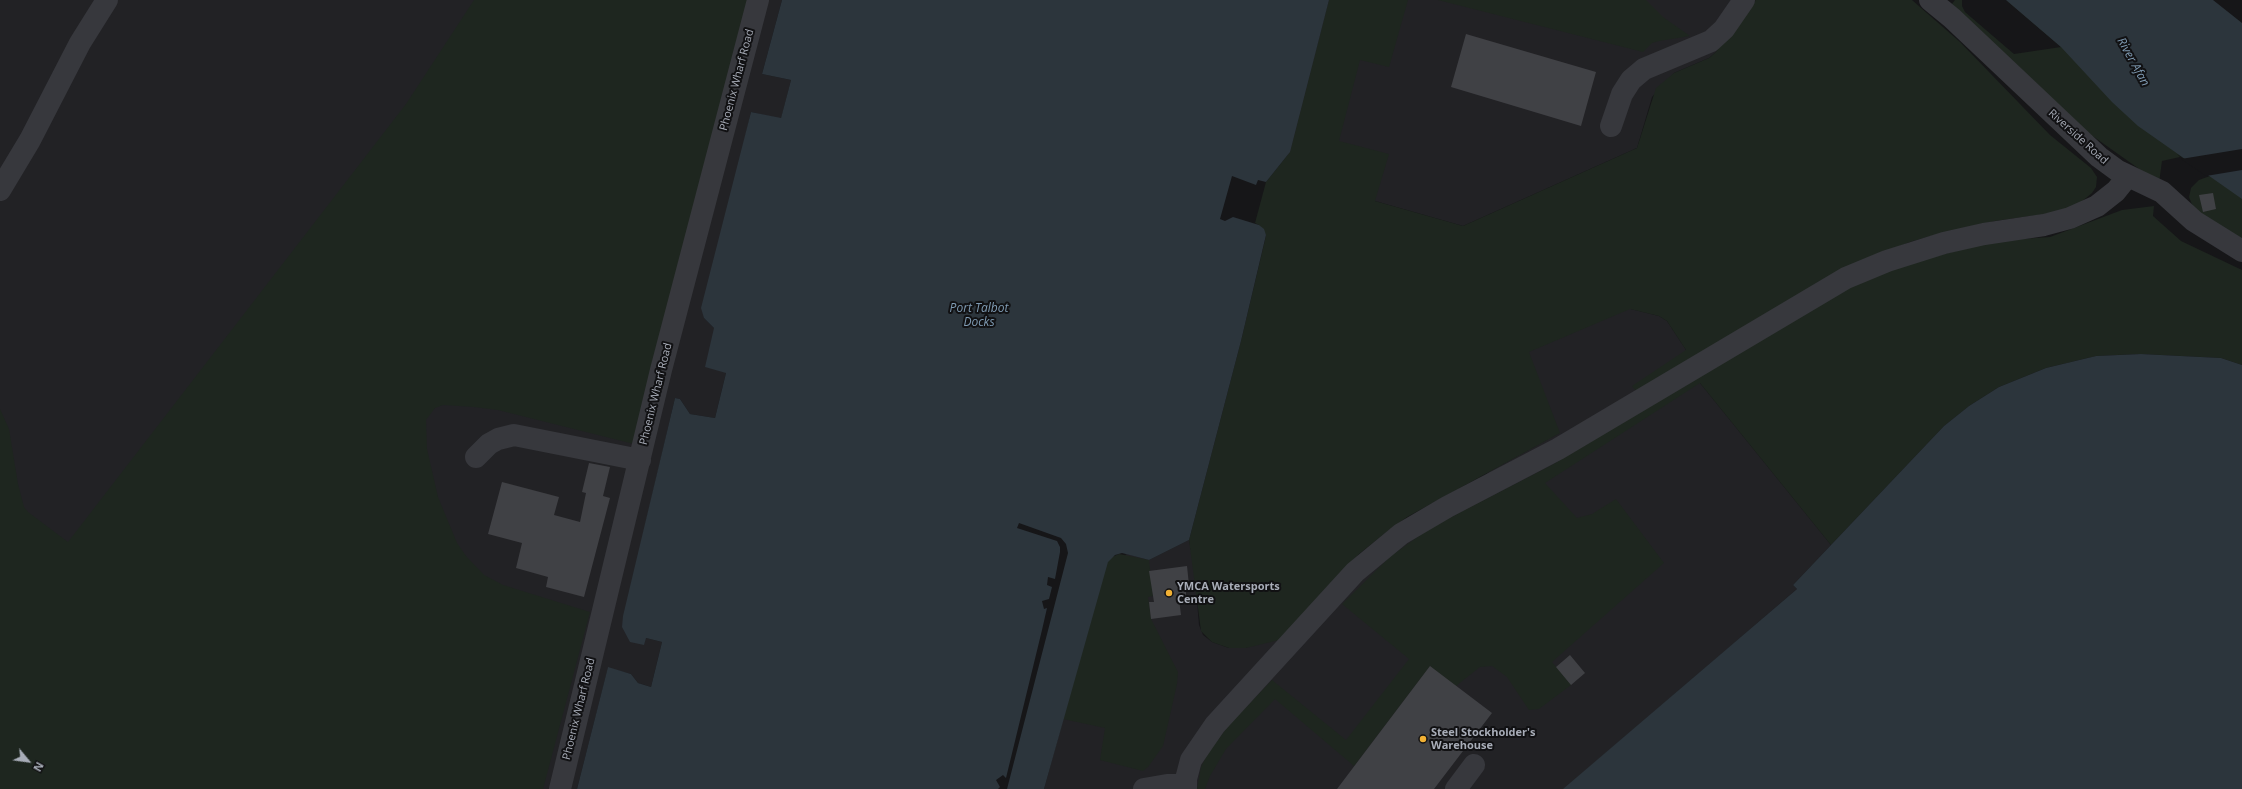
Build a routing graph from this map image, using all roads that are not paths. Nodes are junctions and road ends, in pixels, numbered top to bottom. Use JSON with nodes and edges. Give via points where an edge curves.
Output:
{"nodes":[{"id":1,"x":107,"y":0,"type":"edge"},
{"id":2,"x":758,"y":0,"type":"edge"},
{"id":3,"x":1744,"y":0,"type":"edge"},
{"id":4,"x":1930,"y":0,"type":"edge"},
{"id":5,"x":1611,"y":126,"type":"dead end"},
{"id":6,"x":2128,"y":176,"type":"junction"},
{"id":7,"x":0,"y":190,"type":"edge"},
{"id":8,"x":2242,"y":251,"type":"edge"},
{"id":9,"x":476,"y":457,"type":"dead end"},
{"id":10,"x":640,"y":460,"type":"junction"},
{"id":11,"x":1474,"y":766,"type":"dead end"},
{"id":12,"x":1186,"y":787,"type":"edge"},
{"id":13,"x":560,"y":789,"type":"edge"},
{"id":14,"x":1144,"y":789,"type":"edge"},
{"id":15,"x":1456,"y":789,"type":"edge"}],
"edges":[{"from":1,"to":7,"type":"street","via":[[80,43],[30,140]]},
{"from":2,"to":10,"type":"street","name":"Phoenix Wharf Road"},
{"from":3,"to":5,"type":"street","via":[[1730,22],[1714,39],[1644,69],[1632,80],[1622,94]]},
{"from":4,"to":6,"type":"street","name":"Riverside Road","via":[[2078,139]]},
{"from":6,"to":8,"type":"street","name":"Riverside Road","via":[[2155,187],[2194,221]]},
{"from":6,"to":12,"type":"street","via":[[2116,191],[2098,206],[2070,218],[1950,241],[1887,261],[1846,278],[1558,449],[1447,507],[1402,534],[1355,572],[1215,725],[1191,760]]},
{"from":9,"to":10,"type":"street","via":[[489,444],[514,435]]},
{"from":10,"to":13,"type":"street","name":"Phoenix Wharf Road"},
{"from":11,"to":15,"type":"street"},
{"from":12,"to":14,"type":"street","via":[[1167,785]]}]}
